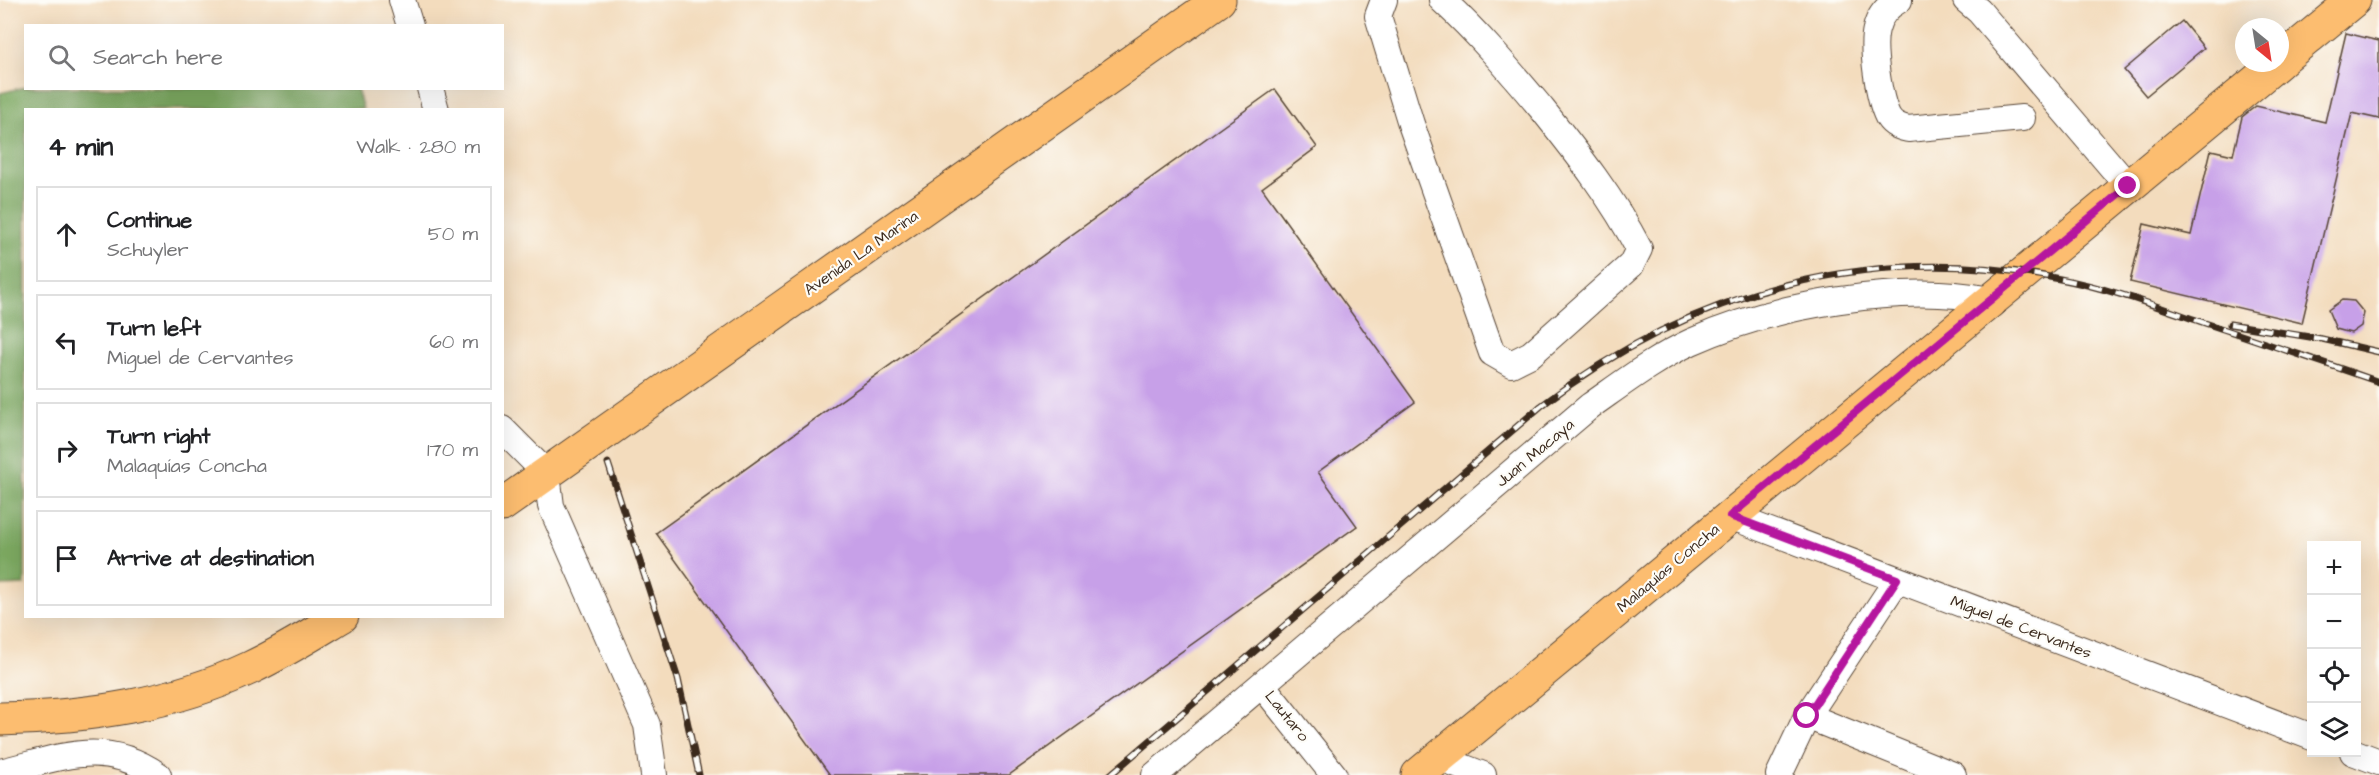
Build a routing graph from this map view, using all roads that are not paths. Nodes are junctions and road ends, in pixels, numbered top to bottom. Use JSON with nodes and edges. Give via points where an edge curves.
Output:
{"nodes":[{"id":1,"x":402,"y":0,"type":"edge"},
{"id":2,"x":1219,"y":0,"type":"edge"},
{"id":3,"x":1384,"y":0,"type":"edge"},
{"id":4,"x":1443,"y":0,"type":"edge"},
{"id":5,"x":1899,"y":0,"type":"edge"},
{"id":6,"x":1966,"y":0,"type":"edge"},
{"id":7,"x":2356,"y":1,"type":"edge"},
{"id":8,"x":409,"y":24,"type":"edge"},
{"id":9,"x":2289,"y":54,"type":"edge"},
{"id":10,"x":2267,"y":72,"type":"edge"},
{"id":11,"x":431,"y":90,"type":"edge"},
{"id":12,"x":435,"y":108,"type":"edge"},
{"id":13,"x":2022,"y":118,"type":"dead end"},
{"id":14,"x":2128,"y":186,"type":"junction"},
{"id":15,"x":1990,"y":300,"type":"junction"},
{"id":16,"x":504,"y":431,"type":"edge"},
{"id":17,"x":547,"y":474,"type":"junction"},
{"id":18,"x":504,"y":504,"type":"edge"},
{"id":19,"x":1730,"y":516,"type":"junction"},
{"id":20,"x":1897,"y":579,"type":"junction"},
{"id":21,"x":338,"y":618,"type":"edge"},
{"id":22,"x":1262,"y":685,"type":"junction"},
{"id":23,"x":1807,"y":716,"type":"junction"},
{"id":24,"x":0,"y":719,"type":"edge"},
{"id":25,"x":2307,"y":735,"type":"edge"},
{"id":26,"x":2361,"y":756,"type":"edge"},
{"id":27,"x":2379,"y":762,"type":"edge"},
{"id":28,"x":1429,"y":766,"type":"edge"},
{"id":29,"x":0,"y":772,"type":"edge"},
{"id":30,"x":158,"y":775,"type":"edge"},
{"id":31,"x":654,"y":775,"type":"edge"},
{"id":32,"x":1155,"y":775,"type":"edge"},
{"id":33,"x":1334,"y":775,"type":"edge"},
{"id":34,"x":1483,"y":775,"type":"edge"},
{"id":35,"x":1779,"y":775,"type":"edge"},
{"id":36,"x":1953,"y":775,"type":"edge"}],
"edges":[{"from":1,"to":8,"type":"street"},
{"from":2,"to":17,"type":"main road","name":"Avenida La Marina"},
{"from":3,"to":4,"type":"street","via":[[1378,16],[1419,146],[1492,353],[1511,364],[1531,354],[1631,265],[1640,249],[1569,143],[1482,36]]},
{"from":5,"to":13,"type":"street","via":[[1879,20],[1875,39],[1883,99],[1892,122],[1908,129]]},
{"from":6,"to":14,"type":"street"},
{"from":7,"to":9,"type":"main road","name":"Malaquías Concha"},
{"from":10,"to":14,"type":"main road","name":"Malaquías Concha"},
{"from":11,"to":12,"type":"street"},
{"from":14,"to":15,"type":"main road","name":"Malaquías Concha"},
{"from":15,"to":19,"type":"main road","name":"Malaquías Concha"},
{"from":15,"to":22,"type":"street","name":"Juan Macaya","via":[[1903,294],[1818,305],[1729,327],[1668,354],[1590,406]]},
{"from":16,"to":17,"type":"street"},
{"from":17,"to":18,"type":"main road","name":"Avenida La Marina"},
{"from":17,"to":31,"type":"street","via":[[550,506],[647,725]]},
{"from":19,"to":20,"type":"street","name":"Miguel de Cervantes"},
{"from":19,"to":28,"type":"main road","name":"Malaquías Concha"},
{"from":20,"to":23,"type":"street"},
{"from":20,"to":25,"type":"street","name":"Miguel de Cervantes"},
{"from":21,"to":24,"type":"main road","via":[[248,669],[183,694],[84,715]]},
{"from":22,"to":32,"type":"street","name":"Juan Macaya"},
{"from":22,"to":33,"type":"street","name":"Lautaro"},
{"from":23,"to":35,"type":"street"},
{"from":23,"to":36,"type":"street"},
{"from":26,"to":27,"type":"street"},
{"from":28,"to":34,"type":"street"},
{"from":29,"to":30,"type":"street","via":[[84,753],[113,753],[136,760]]}]}
